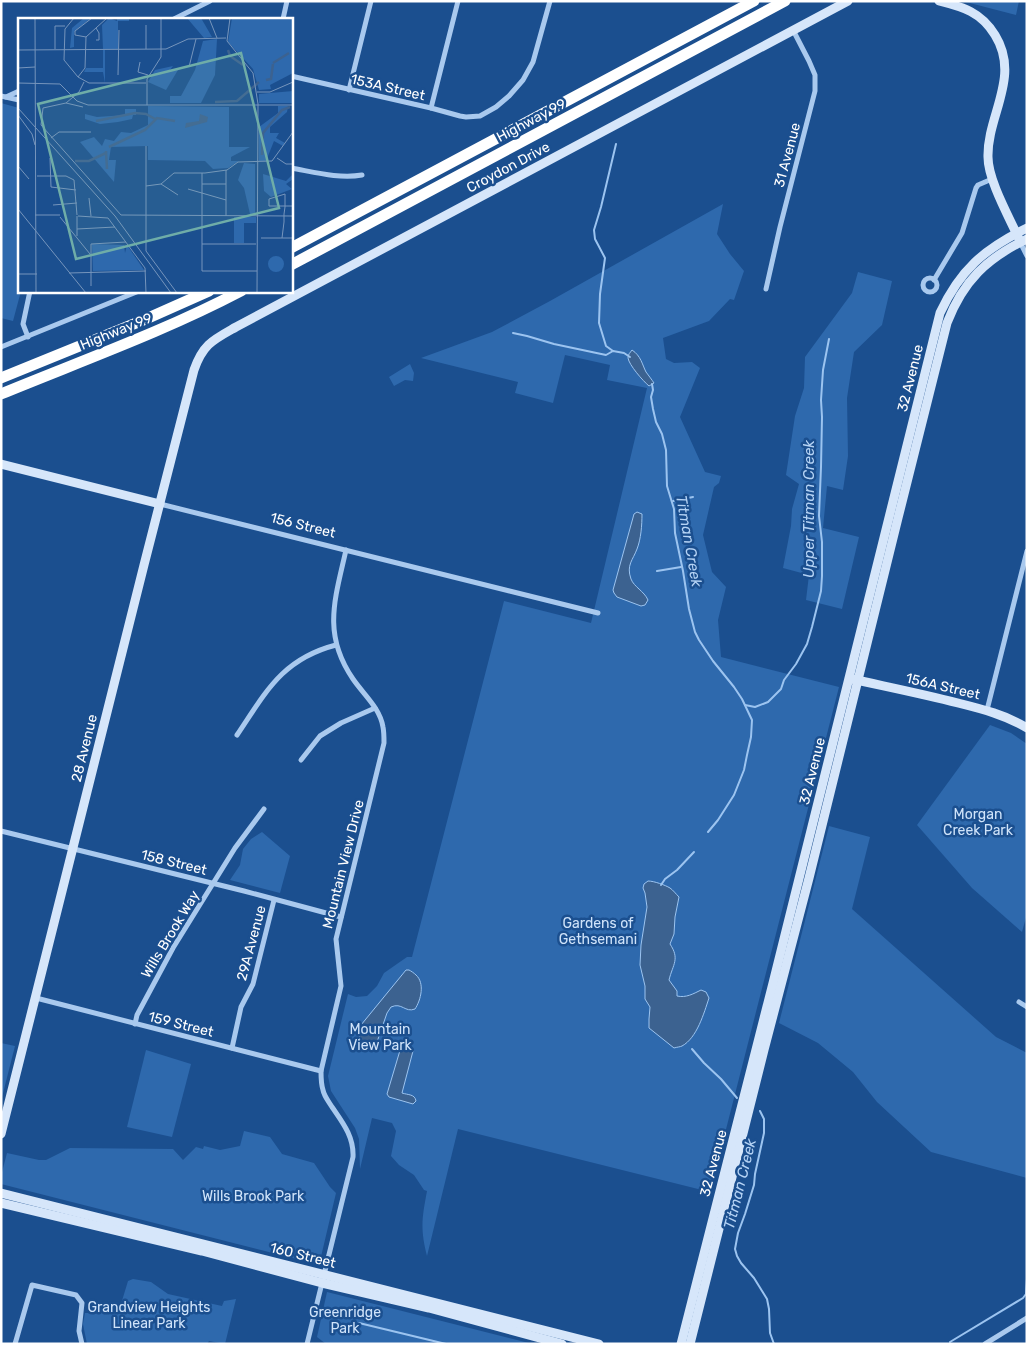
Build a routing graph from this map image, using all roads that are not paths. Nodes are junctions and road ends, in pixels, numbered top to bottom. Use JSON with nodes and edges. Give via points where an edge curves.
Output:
{"nodes":[{"id":1,"x":210,"y":1,"type":"edge"},
{"id":2,"x":287,"y":1,"type":"edge"},
{"id":3,"x":371,"y":1,"type":"edge"},
{"id":4,"x":458,"y":1,"type":"edge"},
{"id":5,"x":550,"y":1,"type":"edge"},
{"id":6,"x":754,"y":1,"type":"edge"},
{"id":7,"x":785,"y":1,"type":"edge"},
{"id":8,"x":848,"y":1,"type":"edge"},
{"id":9,"x":939,"y":1,"type":"edge"},
{"id":10,"x":176,"y":18,"type":"edge"},
{"id":11,"x":283,"y":18,"type":"edge"},
{"id":12,"x":793,"y":30,"type":"junction"},
{"id":13,"x":292,"y":76,"type":"edge"},
{"id":14,"x":349,"y":90,"type":"junction"},
{"id":15,"x":18,"y":91,"type":"edge"},
{"id":16,"x":3,"y":96,"type":"edge"},
{"id":17,"x":18,"y":100,"type":"edge"},
{"id":18,"x":431,"y":108,"type":"junction"},
{"id":19,"x":292,"y":168,"type":"edge"},
{"id":20,"x":362,"y":175,"type":"dead end"},
{"id":21,"x":992,"y":179,"type":"junction"},
{"id":22,"x":1027,"y":228,"type":"edge"},
{"id":23,"x":1016,"y":234,"type":"junction"},
{"id":24,"x":1024,"y":241,"type":"edge"},
{"id":25,"x":292,"y":247,"type":"edge"},
{"id":26,"x":1027,"y":256,"type":"edge"},
{"id":27,"x":292,"y":264,"type":"edge"},
{"id":28,"x":934,"y":280,"type":"dead end"},
{"id":29,"x":766,"y":289,"type":"dead end"},
{"id":30,"x":30,"y":292,"type":"edge"},
{"id":31,"x":136,"y":292,"type":"edge"},
{"id":32,"x":207,"y":292,"type":"edge"},
{"id":33,"x":239,"y":292,"type":"edge"},
{"id":34,"x":28,"y":337,"type":"junction"},
{"id":35,"x":1,"y":348,"type":"edge"},
{"id":36,"x":194,"y":370,"type":"joint"},
{"id":37,"x":1,"y":378,"type":"edge"},
{"id":38,"x":1,"y":394,"type":"edge"},
{"id":39,"x":1,"y":464,"type":"edge"},
{"id":40,"x":902,"y":464,"type":"junction"},
{"id":41,"x":160,"y":504,"type":"junction"},
{"id":42,"x":900,"y":507,"type":"junction"},
{"id":43,"x":346,"y":550,"type":"junction"},
{"id":44,"x":1027,"y":551,"type":"edge"},
{"id":45,"x":598,"y":613,"type":"dead end"},
{"id":46,"x":336,"y":645,"type":"junction"},
{"id":47,"x":854,"y":679,"type":"junction"},
{"id":48,"x":375,"y":708,"type":"junction"},
{"id":49,"x":987,"y":710,"type":"junction"},
{"id":50,"x":1027,"y":728,"type":"edge"},
{"id":51,"x":237,"y":736,"type":"dead end"},
{"id":52,"x":301,"y":760,"type":"dead end"},
{"id":53,"x":264,"y":809,"type":"dead end"},
{"id":54,"x":1,"y":831,"type":"edge"},
{"id":55,"x":73,"y":849,"type":"junction"},
{"id":56,"x":214,"y":884,"type":"junction"},
{"id":57,"x":274,"y":900,"type":"junction"},
{"id":58,"x":341,"y":917,"type":"junction"},
{"id":59,"x":36,"y":998,"type":"junction"},
{"id":60,"x":1019,"y":1002,"type":"dead end"},
{"id":61,"x":1027,"y":1007,"type":"edge"},
{"id":62,"x":135,"y":1024,"type":"junction"},
{"id":63,"x":232,"y":1048,"type":"junction"},
{"id":64,"x":321,"y":1071,"type":"junction"},
{"id":65,"x":1,"y":1134,"type":"edge"},
{"id":66,"x":1,"y":1193,"type":"edge"},
{"id":67,"x":1,"y":1203,"type":"edge"},
{"id":68,"x":323,"y":1279,"type":"junction"},
{"id":69,"x":1027,"y":1318,"type":"edge"},
{"id":70,"x":508,"y":1330,"type":"junction"},
{"id":71,"x":545,"y":1330,"type":"junction"},
{"id":72,"x":14,"y":1344,"type":"edge"},
{"id":73,"x":82,"y":1344,"type":"edge"},
{"id":74,"x":307,"y":1344,"type":"edge"},
{"id":75,"x":562,"y":1344,"type":"edge"},
{"id":76,"x":571,"y":1344,"type":"edge"},
{"id":77,"x":599,"y":1344,"type":"edge"},
{"id":78,"x":681,"y":1344,"type":"edge"},
{"id":79,"x":690,"y":1344,"type":"edge"},
{"id":80,"x":985,"y":1344,"type":"edge"}],
"edges":[{"from":1,"to":10,"type":"street"},
{"from":2,"to":11,"type":"street"},
{"from":3,"to":14,"type":"street"},
{"from":4,"to":18,"type":"street"},
{"from":5,"to":18,"type":"street","name":"153A Street","via":[[533,62],[509,96],[480,116],[466,117]]},
{"from":6,"to":25,"type":"highway","name":"Highway 99"},
{"from":7,"to":27,"type":"highway","name":"Highway 99"},
{"from":8,"to":12,"type":"main road","name":"Croydon Drive"},
{"from":9,"to":21,"type":"main road","via":[[982,18],[1004,54],[1004,81],[988,148]]},
{"from":12,"to":29,"type":"street","name":"31 Avenue","via":[[815,76],[815,91]]},
{"from":12,"to":36,"type":"main road","name":"Croydon Drive","via":[[223,334],[205,347]]},
{"from":13,"to":14,"type":"street","name":"153A Street"},
{"from":14,"to":18,"type":"street","name":"153A Street"},
{"from":15,"to":16,"type":"street"},
{"from":16,"to":17,"type":"street"},
{"from":19,"to":20,"type":"street","via":[[351,177]]},
{"from":21,"to":23,"type":"main road"},
{"from":21,"to":28,"type":"street","via":[[976,188],[962,233]]},
{"from":22,"to":23,"type":"main road","name":"32 Avenue"},
{"from":23,"to":24,"type":"main road"},
{"from":23,"to":40,"type":"main road","name":"32 Avenue","via":[[976,260],[958,280],[946,301],[937,324]]},
{"from":24,"to":26,"type":"street"},
{"from":24,"to":42,"type":"main road","name":"32 Avenue","via":[[993,258],[977,272],[950,314]]},
{"from":30,"to":34,"type":"street","via":[[23,324]]},
{"from":31,"to":34,"type":"street"},
{"from":32,"to":37,"type":"highway","name":"Highway 99"},
{"from":33,"to":38,"type":"highway","name":"Highway 99","via":[[166,327]]},
{"from":34,"to":35,"type":"street"},
{"from":36,"to":41,"type":"main road","name":"28 Avenue"},
{"from":39,"to":41,"type":"main road","name":"156 Street"},
{"from":40,"to":42,"type":"main road","via":[[906,466]]},
{"from":40,"to":47,"type":"main road","name":"32 Avenue","via":[[875,573]]},
{"from":41,"to":43,"type":"street","name":"156 Street"},
{"from":41,"to":55,"type":"main road","name":"28 Avenue"},
{"from":42,"to":47,"type":"main road","name":"32 Avenue"},
{"from":43,"to":45,"type":"street","name":"156 Street"},
{"from":43,"to":46,"type":"street","name":"Mountain View Drive","via":[[334,606]]},
{"from":44,"to":49,"type":"street"},
{"from":46,"to":48,"type":"street","name":"Mountain View Drive","via":[[353,679]]},
{"from":46,"to":51,"type":"street","via":[[294,663],[277,678]]},
{"from":47,"to":49,"type":"main road","name":"156A Street"},
{"from":47,"to":78,"type":"main road","name":"32 Avenue"},
{"from":47,"to":79,"type":"main road","name":"32 Avenue","via":[[803,903]]},
{"from":48,"to":52,"type":"street","via":[[320,736]]},
{"from":48,"to":58,"type":"street","name":"Mountain View Drive","via":[[383,727],[384,743]]},
{"from":49,"to":50,"type":"main road","name":"156A Street"},
{"from":53,"to":56,"type":"street","name":"Wills Brook Way"},
{"from":54,"to":55,"type":"street","name":"158 Street"},
{"from":55,"to":56,"type":"street","name":"158 Street"},
{"from":55,"to":59,"type":"main road","name":"28 Avenue"},
{"from":56,"to":57,"type":"street","name":"158 Street"},
{"from":56,"to":62,"type":"street","name":"Wills Brook Way","via":[[173,948]]},
{"from":57,"to":58,"type":"street","name":"158 Street"},
{"from":57,"to":63,"type":"street","name":"29A Avenue","via":[[254,984],[241,1007]]},
{"from":58,"to":64,"type":"street","name":"Mountain View Drive","via":[[336,939],[341,986]]},
{"from":59,"to":62,"type":"street","name":"159 Street"},
{"from":59,"to":65,"type":"main road","name":"28 Avenue"},
{"from":60,"to":61,"type":"street"},
{"from":62,"to":63,"type":"street","name":"159 Street"},
{"from":63,"to":64,"type":"street","name":"159 Street"},
{"from":64,"to":68,"type":"street","name":"Mountain View Drive","via":[[322,1090],[348,1130],[354,1150]]},
{"from":66,"to":68,"type":"main road","name":"160 Street"},
{"from":67,"to":68,"type":"main road","name":"160 Street"},
{"from":68,"to":70,"type":"main road","name":"160 Street"},
{"from":68,"to":71,"type":"main road","name":"160 Street"},
{"from":68,"to":74,"type":"street","name":"Mountain View Drive"},
{"from":69,"to":80,"type":"street"},
{"from":70,"to":71,"type":"main road","via":[[520,1328],[541,1333]]},
{"from":70,"to":75,"type":"main road","name":"160 Street"},
{"from":71,"to":76,"type":"main road","via":[[552,1337]]},
{"from":71,"to":77,"type":"main road","name":"160 Street"},
{"from":72,"to":73,"type":"street","via":[[32,1285],[76,1295],[82,1303],[79,1331]]}]}
